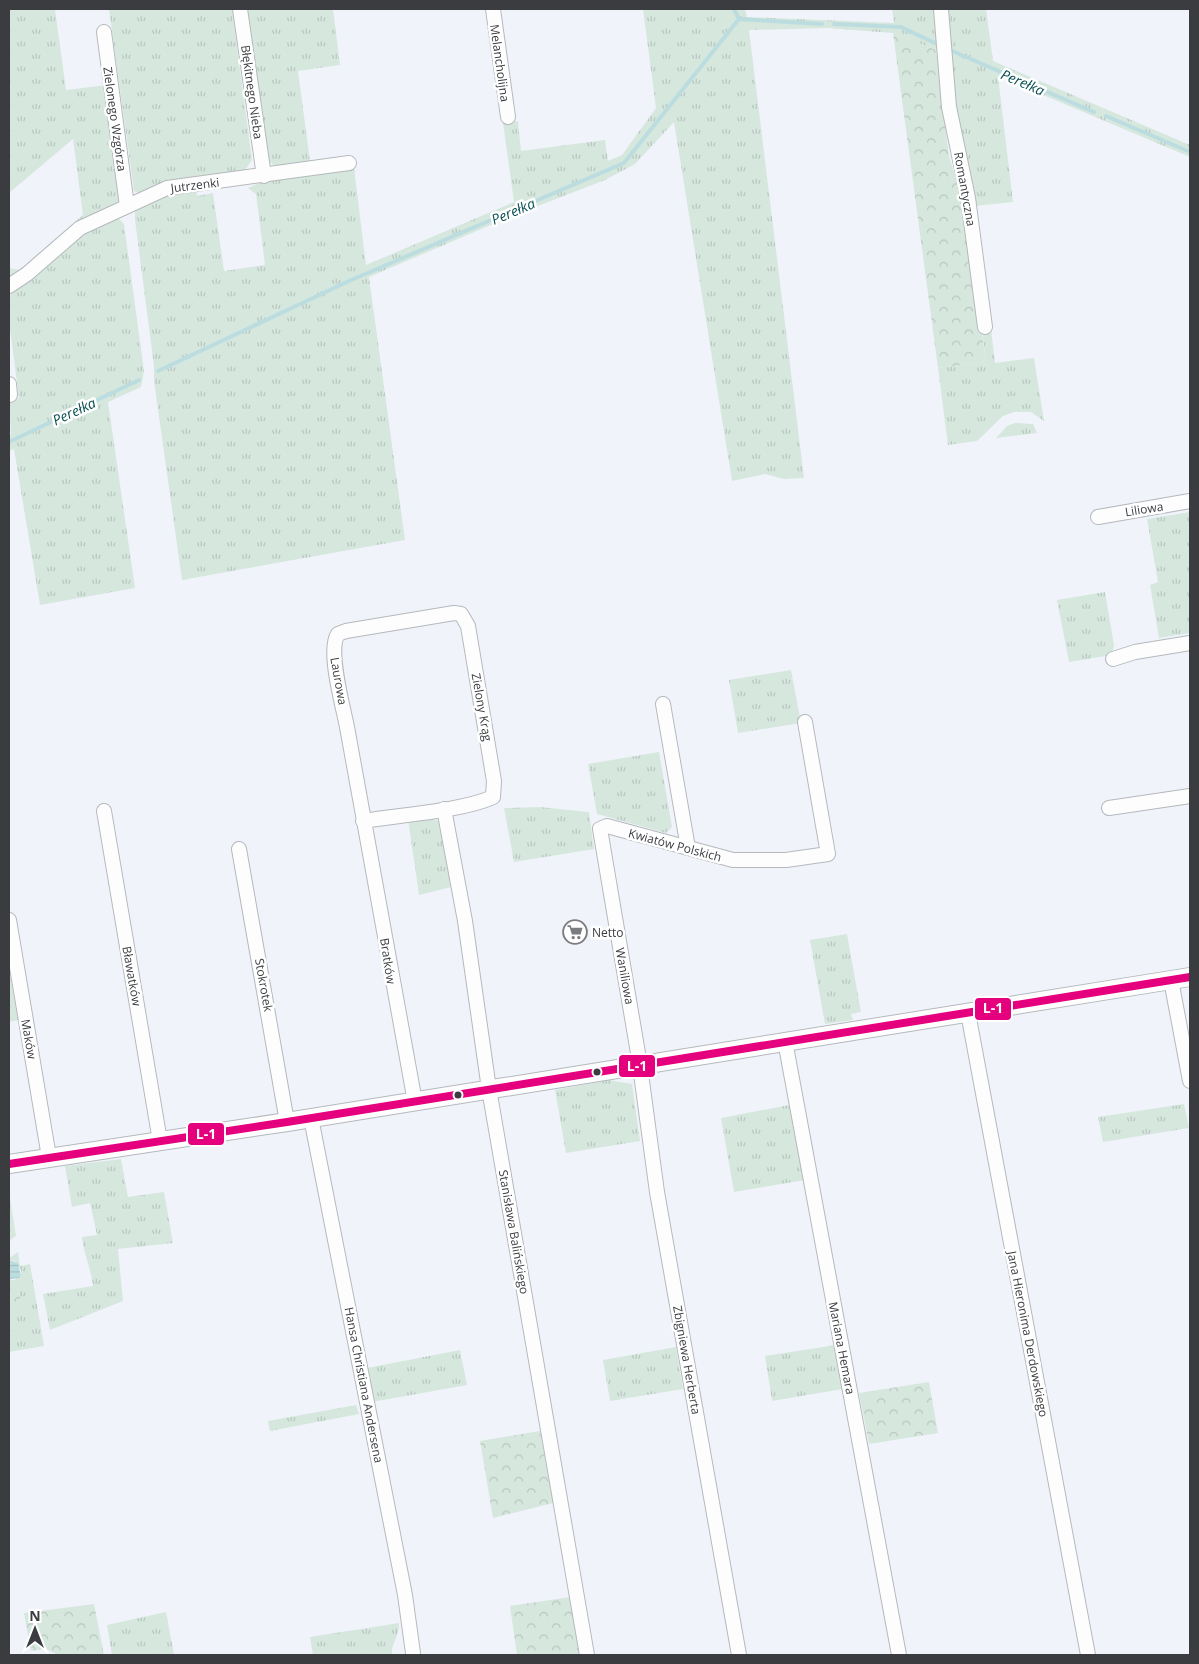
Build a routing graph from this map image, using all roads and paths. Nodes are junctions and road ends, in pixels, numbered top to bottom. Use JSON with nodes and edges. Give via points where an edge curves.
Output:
{"nodes":[{"id":1,"x":240,"y":9,"type":"edge"},
{"id":2,"x":493,"y":9,"type":"edge"},
{"id":3,"x":941,"y":9,"type":"edge"},
{"id":4,"x":104,"y":32,"type":"dead end"},
{"id":5,"x":508,"y":117,"type":"dead end"},
{"id":6,"x":349,"y":163,"type":"dead end"},
{"id":7,"x":264,"y":176,"type":"junction"},
{"id":8,"x":127,"y":206,"type":"junction"},
{"id":9,"x":9,"y":286,"type":"edge"},
{"id":10,"x":985,"y":327,"type":"dead end"},
{"id":11,"x":1190,"y":502,"type":"edge"},
{"id":12,"x":1098,"y":517,"type":"dead end"},
{"id":13,"x":458,"y":613,"type":"joint"},
{"id":14,"x":1190,"y":643,"type":"edge"},
{"id":15,"x":1113,"y":659,"type":"dead end"},
{"id":16,"x":663,"y":704,"type":"dead end"},
{"id":17,"x":804,"y":722,"type":"dead end"},
{"id":18,"x":1190,"y":796,"type":"edge"},
{"id":19,"x":444,"y":808,"type":"junction"},
{"id":20,"x":1110,"y":808,"type":"dead end"},
{"id":21,"x":104,"y":811,"type":"dead end"},
{"id":22,"x":363,"y":821,"type":"junction"},
{"id":23,"x":600,"y":829,"type":"joint"},
{"id":24,"x":688,"y":848,"type":"junction"},
{"id":25,"x":239,"y":849,"type":"dead end"},
{"id":26,"x":9,"y":920,"type":"edge"},
{"id":27,"x":1190,"y":977,"type":"edge"},
{"id":28,"x":1172,"y":980,"type":"junction"},
{"id":29,"x":968,"y":1013,"type":"junction"},
{"id":30,"x":785,"y":1041,"type":"junction"},
{"id":31,"x":640,"y":1065,"type":"junction"},
{"id":32,"x":1190,"y":1081,"type":"edge"},
{"id":33,"x":489,"y":1089,"type":"junction"},
{"id":34,"x":415,"y":1102,"type":"junction"},
{"id":35,"x":311,"y":1118,"type":"junction"},
{"id":36,"x":287,"y":1122,"type":"junction"},
{"id":37,"x":160,"y":1141,"type":"junction"},
{"id":38,"x":49,"y":1157,"type":"junction"},
{"id":39,"x":9,"y":1164,"type":"edge"},
{"id":40,"x":413,"y":1653,"type":"dead end"},
{"id":41,"x":587,"y":1655,"type":"edge"},
{"id":42,"x":739,"y":1655,"type":"edge"},
{"id":43,"x":899,"y":1655,"type":"edge"},
{"id":44,"x":1088,"y":1655,"type":"edge"}],
"edges":[{"from":1,"to":7,"type":"street","name":"Błękitnego Nieba"},
{"from":2,"to":5,"type":"street","name":"Melancholijna"},
{"from":3,"to":10,"type":"street","name":"Romantyczna","via":[[949,107],[968,198]]},
{"from":4,"to":8,"type":"street","name":"Zielonego Wzgórza"},
{"from":6,"to":7,"type":"street","name":"Jutrzenki"},
{"from":7,"to":8,"type":"street","name":"Jutrzenki","via":[[167,188]]},
{"from":8,"to":9,"type":"street","name":"Jutrzenki","via":[[80,228]]},
{"from":11,"to":12,"type":"street","name":"Liliowa"},
{"from":13,"to":19,"type":"street","name":"Zielony Krąg","via":[[468,626],[494,781],[493,797]]},
{"from":13,"to":22,"type":"street","name":"Laurowa","via":[[346,630],[334,639]]},
{"from":14,"to":15,"type":"street"},
{"from":16,"to":24,"type":"street"},
{"from":17,"to":24,"type":"street","name":"Kwiatów Polskich","via":[[828,854],[744,861],[710,856]]},
{"from":18,"to":20,"type":"street"},
{"from":19,"to":22,"type":"street"},
{"from":19,"to":33,"type":"street","name":"Stanisława Balińskiego","via":[[465,921]]},
{"from":21,"to":37,"type":"street","name":"Bławatków"},
{"from":22,"to":34,"type":"street","name":"Bratków"},
{"from":23,"to":24,"type":"street","name":"Kwiatów Polskich","via":[[608,826]]},
{"from":23,"to":31,"type":"street","name":"Waniliowa"},
{"from":25,"to":36,"type":"street","name":"Stokrotek"},
{"from":26,"to":38,"type":"street","name":"Maków"},
{"from":27,"to":28,"type":"street"},
{"from":28,"to":29,"type":"street"},
{"from":28,"to":32,"type":"street"},
{"from":29,"to":30,"type":"street"},
{"from":29,"to":44,"type":"street","name":"Jana Hieronima Derdowskiego"},
{"from":30,"to":31,"type":"street"},
{"from":30,"to":43,"type":"street","name":"Mariana Hemara"},
{"from":31,"to":33,"type":"street"},
{"from":31,"to":42,"type":"street","name":"Zbigniewa Herberta","via":[[657,1192]]},
{"from":33,"to":34,"type":"street"},
{"from":33,"to":41,"type":"street","name":"Stanisława Balińskiego"},
{"from":34,"to":35,"type":"street"},
{"from":35,"to":36,"type":"street"},
{"from":35,"to":40,"type":"street","name":"Hansa Christiana Andersena","via":[[405,1595]]},
{"from":36,"to":37,"type":"street"},
{"from":37,"to":38,"type":"street"},
{"from":38,"to":39,"type":"street"}]}
